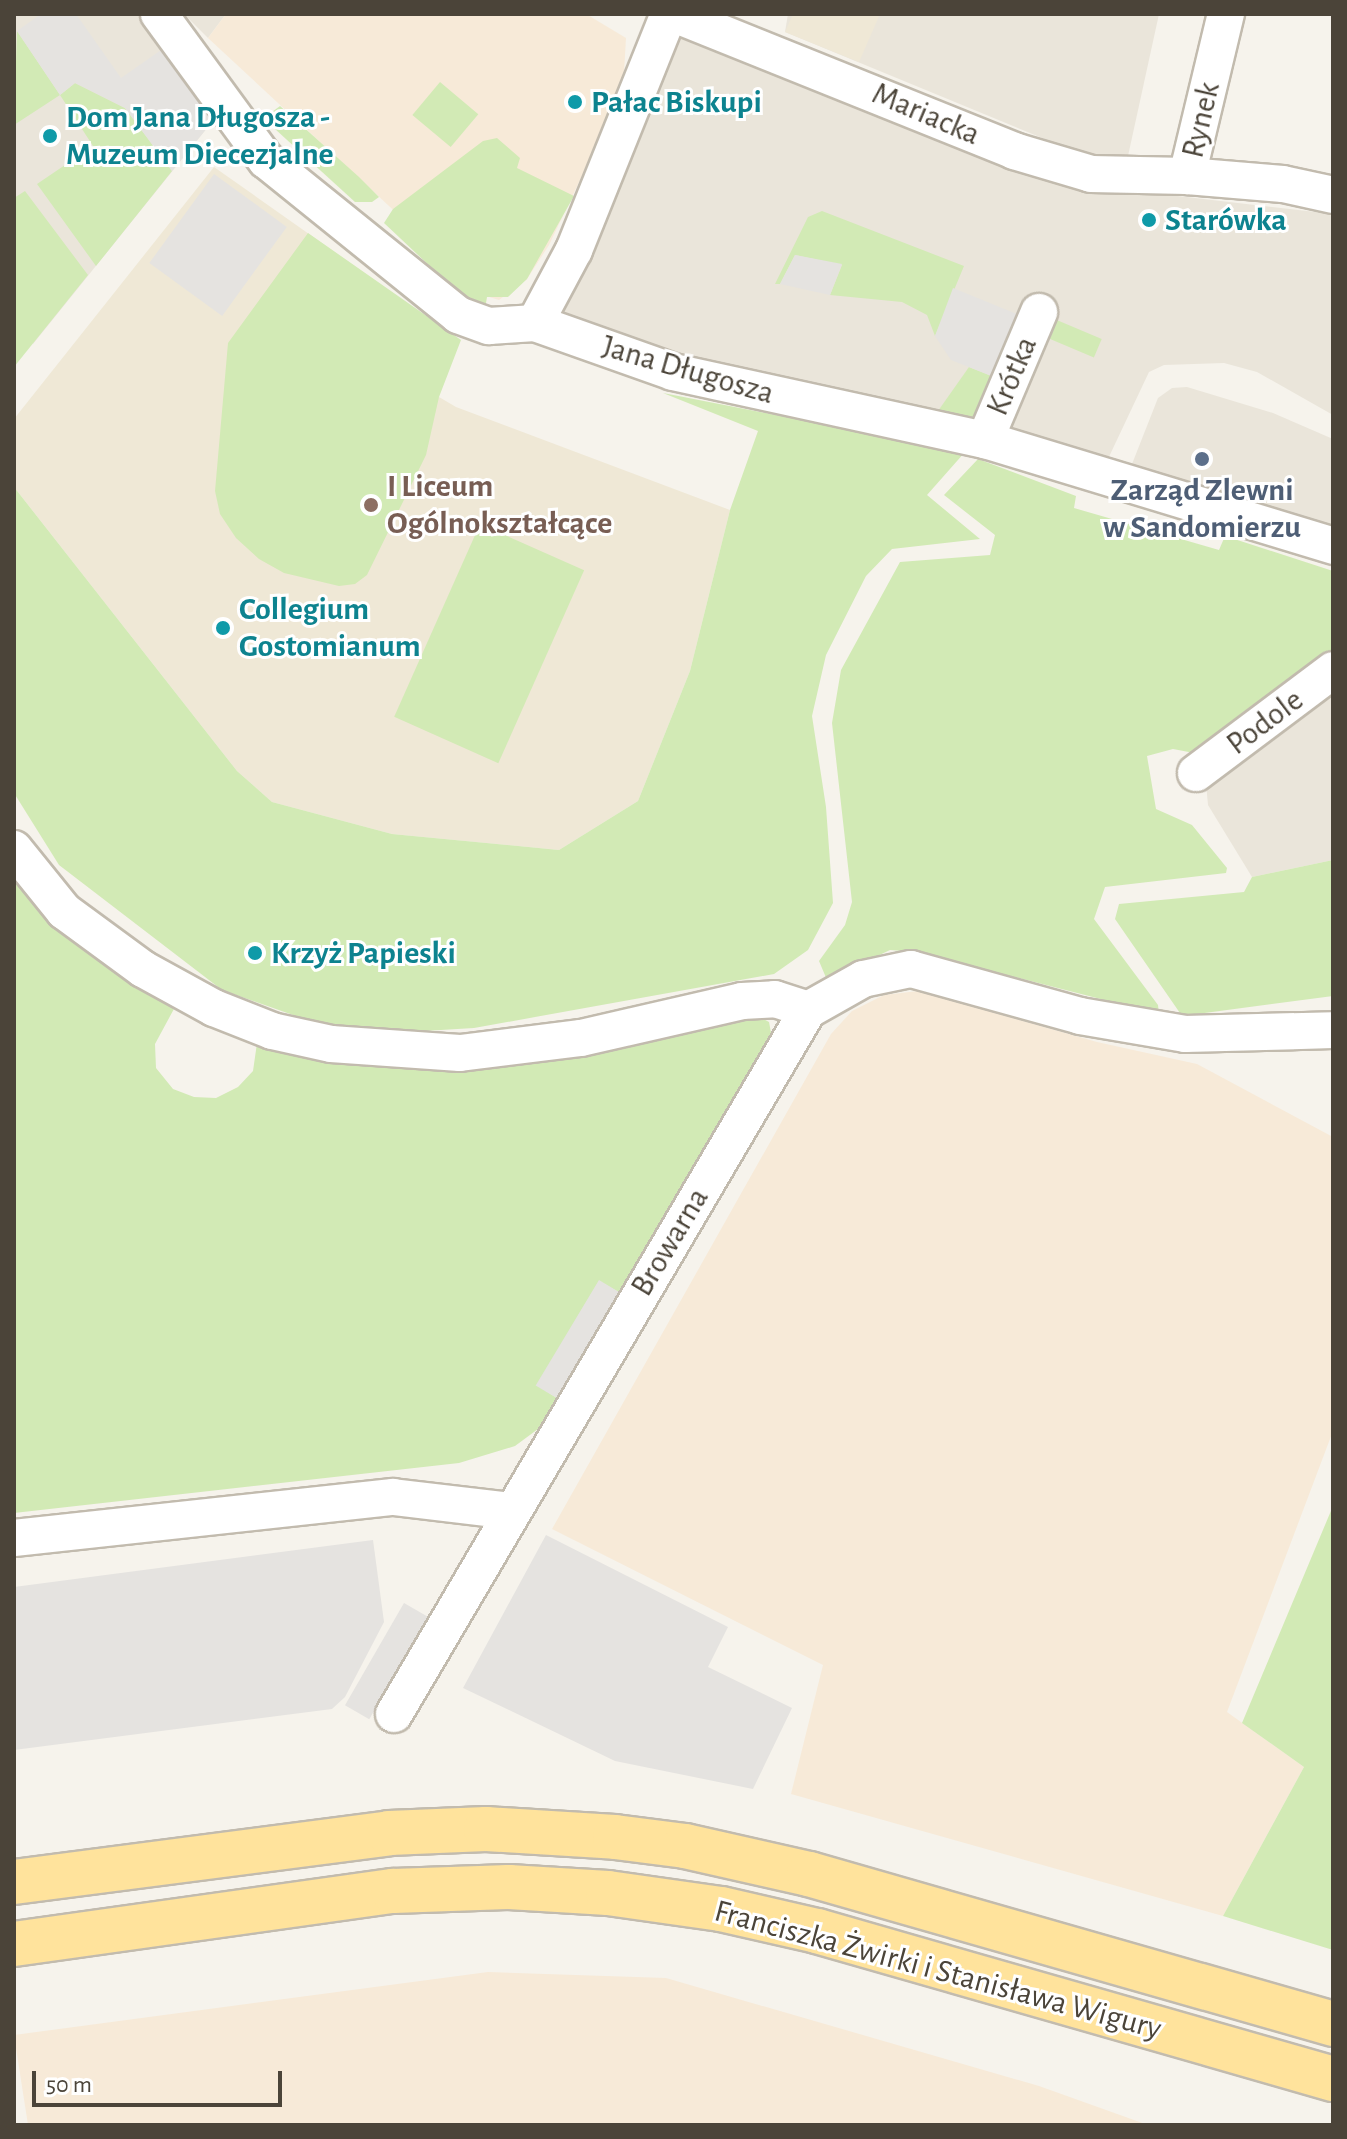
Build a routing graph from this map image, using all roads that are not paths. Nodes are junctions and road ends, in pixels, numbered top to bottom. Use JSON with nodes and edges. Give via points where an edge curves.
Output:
{"nodes":[{"id":1,"x":159,"y":14,"type":"edge"},
{"id":2,"x":671,"y":14,"type":"edge"},
{"id":3,"x":1226,"y":14,"type":"edge"},
{"id":4,"x":753,"y":28,"type":"edge"},
{"id":5,"x":1187,"y":176,"type":"junction"},
{"id":6,"x":1333,"y":195,"type":"edge"},
{"id":7,"x":1039,"y":312,"type":"dead end"},
{"id":8,"x":535,"y":323,"type":"junction"},
{"id":9,"x":985,"y":440,"type":"junction"},
{"id":10,"x":1333,"y":546,"type":"edge"},
{"id":11,"x":1333,"y":670,"type":"edge"},
{"id":12,"x":1196,"y":773,"type":"dead end"},
{"id":13,"x":14,"y":849,"type":"edge"},
{"id":14,"x":808,"y":1010,"type":"junction"},
{"id":15,"x":1333,"y":1030,"type":"edge"},
{"id":16,"x":511,"y":1511,"type":"junction"},
{"id":17,"x":14,"y":1538,"type":"edge"},
{"id":18,"x":394,"y":1714,"type":"dead end"},
{"id":19,"x":14,"y":1882,"type":"edge"},
{"id":20,"x":16,"y":1944,"type":"edge"},
{"id":21,"x":1333,"y":2024,"type":"edge"},
{"id":22,"x":1333,"y":2079,"type":"edge"}],
"edges":[{"from":1,"to":8,"type":"street","name":"Jana Długosza","via":[[266,160],[458,315],[489,326]]},
{"from":2,"to":4,"type":"street","name":"Mariacka"},
{"from":2,"to":8,"type":"street","via":[[574,250]]},
{"from":3,"to":5,"type":"street","name":"Rynek"},
{"from":4,"to":5,"type":"street","name":"Mariacka","via":[[1014,151],[1091,174]]},
{"from":5,"to":6,"type":"street","name":"Rynek","via":[[1283,184]]},
{"from":7,"to":9,"type":"street","name":"Krótka"},
{"from":8,"to":9,"type":"street","name":"Jana Długosza","via":[[673,372]]},
{"from":9,"to":10,"type":"street","name":"Jana Długosza"},
{"from":11,"to":12,"type":"street","name":"Podole"},
{"from":13,"to":14,"type":"street","via":[[64,911],[143,969],[214,1008],[272,1031],[331,1044],[460,1053],[581,1038],[742,1001],[775,999]]},
{"from":14,"to":15,"type":"street","name":"Browarna","via":[[863,979],[911,969],[1080,1016],[1185,1034]]},
{"from":14,"to":16,"type":"street","name":"Browarna"},
{"from":16,"to":17,"type":"street","via":[[393,1497]]},
{"from":16,"to":18,"type":"street","name":"Browarna"},
{"from":19,"to":21,"type":"main road","name":"Franciszka Żwirki i Stanisława Wigury","via":[[377,1834],[486,1829],[615,1837],[685,1846],[809,1874]]},
{"from":20,"to":22,"type":"main road","name":"Franciszka Żwirki i Stanisława Wigury","via":[[393,1891],[509,1887],[608,1893],[721,1909],[817,1931]]}]}
